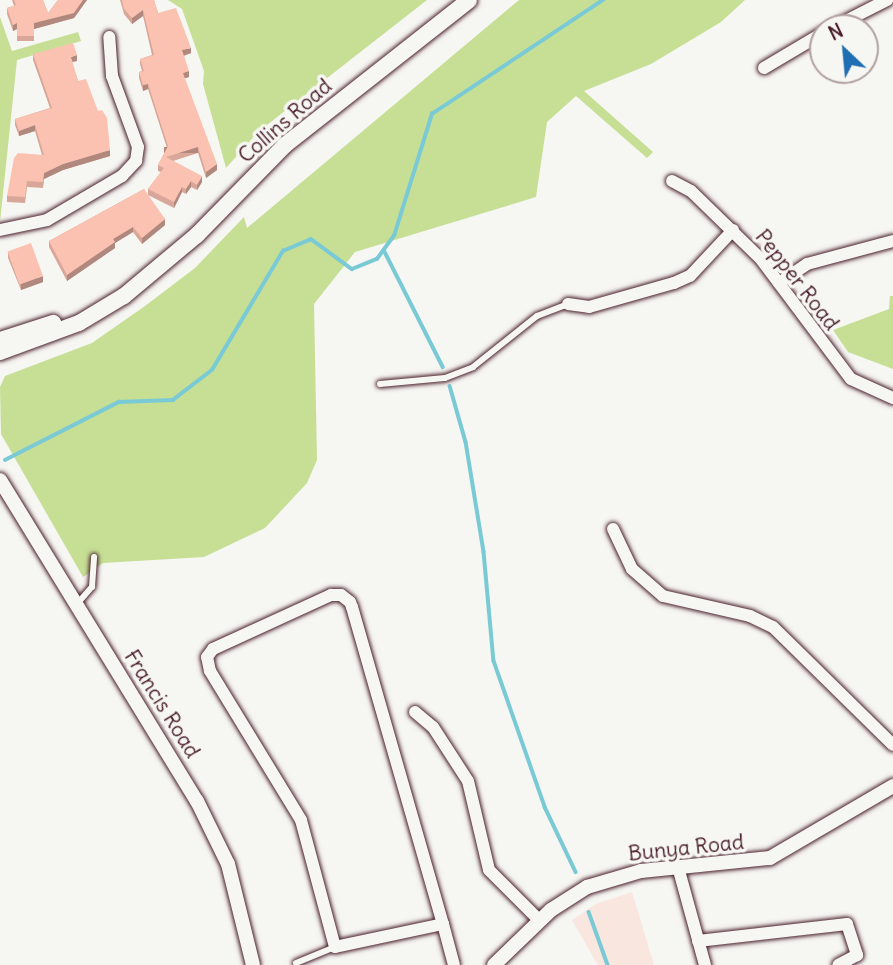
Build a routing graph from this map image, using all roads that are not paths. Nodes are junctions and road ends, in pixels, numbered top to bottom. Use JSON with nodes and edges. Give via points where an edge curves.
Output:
{"nodes":[{"id":1,"x":469,"y":0,"type":"edge"},
{"id":2,"x":887,"y":0,"type":"edge"},
{"id":3,"x":860,"y":14,"type":"edge"},
{"id":4,"x":109,"y":37,"type":"dead end"},
{"id":5,"x":809,"y":41,"type":"edge"},
{"id":6,"x":764,"y":68,"type":"dead end"},
{"id":7,"x":672,"y":181,"type":"dead end"},
{"id":8,"x":0,"y":230,"type":"edge"},
{"id":9,"x":733,"y":230,"type":"junction"},
{"id":10,"x":893,"y":241,"type":"edge"},
{"id":11,"x":138,"y":283,"type":"junction"},
{"id":12,"x":779,"y":283,"type":"junction"},
{"id":13,"x":568,"y":304,"type":"joint"},
{"id":14,"x":0,"y":340,"type":"edge"},
{"id":15,"x":0,"y":352,"type":"edge"},
{"id":16,"x":380,"y":384,"type":"dead end"},
{"id":17,"x":893,"y":398,"type":"edge"},
{"id":18,"x":0,"y":480,"type":"edge"},
{"id":19,"x":613,"y":529,"type":"dead end"},
{"id":20,"x":94,"y":557,"type":"dead end"},
{"id":21,"x":76,"y":605,"type":"junction"},
{"id":22,"x":415,"y":712,"type":"dead end"},
{"id":23,"x":893,"y":745,"type":"edge"},
{"id":24,"x":893,"y":786,"type":"edge"},
{"id":25,"x":677,"y":867,"type":"junction"},
{"id":26,"x":540,"y":920,"type":"junction"},
{"id":27,"x":443,"y":924,"type":"junction"},
{"id":28,"x":698,"y":941,"type":"junction"},
{"id":29,"x":335,"y":947,"type":"junction"},
{"id":30,"x":296,"y":963,"type":"dead end"},
{"id":31,"x":253,"y":965,"type":"edge"},
{"id":32,"x":454,"y":965,"type":"edge"},
{"id":33,"x":494,"y":965,"type":"edge"},
{"id":34,"x":705,"y":965,"type":"edge"},
{"id":35,"x":838,"y":965,"type":"edge"}],
"edges":[{"from":1,"to":11,"type":"main road","name":"Collins Road","via":[[285,145],[197,235]]},
{"from":2,"to":3,"type":"street"},
{"from":4,"to":8,"type":"street","via":[[112,76],[138,147],[136,161],[122,176],[47,220]]},
{"from":5,"to":6,"type":"street"},
{"from":7,"to":9,"type":"street","name":"Pepper Road","via":[[691,191]]},
{"from":9,"to":12,"type":"street","name":"Pepper Road"},
{"from":9,"to":13,"type":"street","via":[[690,276],[589,307]]},
{"from":10,"to":12,"type":"street","via":[[807,264]]},
{"from":11,"to":14,"type":"main road","name":"Collins Road","via":[[55,322]]},
{"from":11,"to":15,"type":"main road","name":"Collins Road","via":[[79,323]]},
{"from":12,"to":17,"type":"street","name":"Pepper Road","via":[[851,379]]},
{"from":13,"to":16,"type":"lane","via":[[537,316],[473,367],[445,379]]},
{"from":18,"to":21,"type":"street","name":"Francis Road"},
{"from":19,"to":23,"type":"street","via":[[632,569],[663,596],[750,616],[773,627]]},
{"from":20,"to":21,"type":"lane","via":[[92,587]]},
{"from":21,"to":31,"type":"street","name":"Francis Road","via":[[208,822],[236,888]]},
{"from":22,"to":26,"type":"street","via":[[433,727],[468,781],[488,870]]},
{"from":24,"to":25,"type":"street","name":"Bunya Road","via":[[770,858]]},
{"from":25,"to":26,"type":"street","name":"Bunya Road","via":[[603,880]]},
{"from":25,"to":28,"type":"street"},
{"from":26,"to":33,"type":"street","name":"Bunya Road"},
{"from":27,"to":29,"type":"street"},
{"from":27,"to":29,"type":"street","via":[[352,607],[341,595],[331,595],[213,649],[207,660],[298,811]]},
{"from":27,"to":32,"type":"street"},
{"from":28,"to":34,"type":"street"},
{"from":28,"to":35,"type":"street","via":[[847,924],[857,955]]},
{"from":29,"to":30,"type":"lane"}]}
